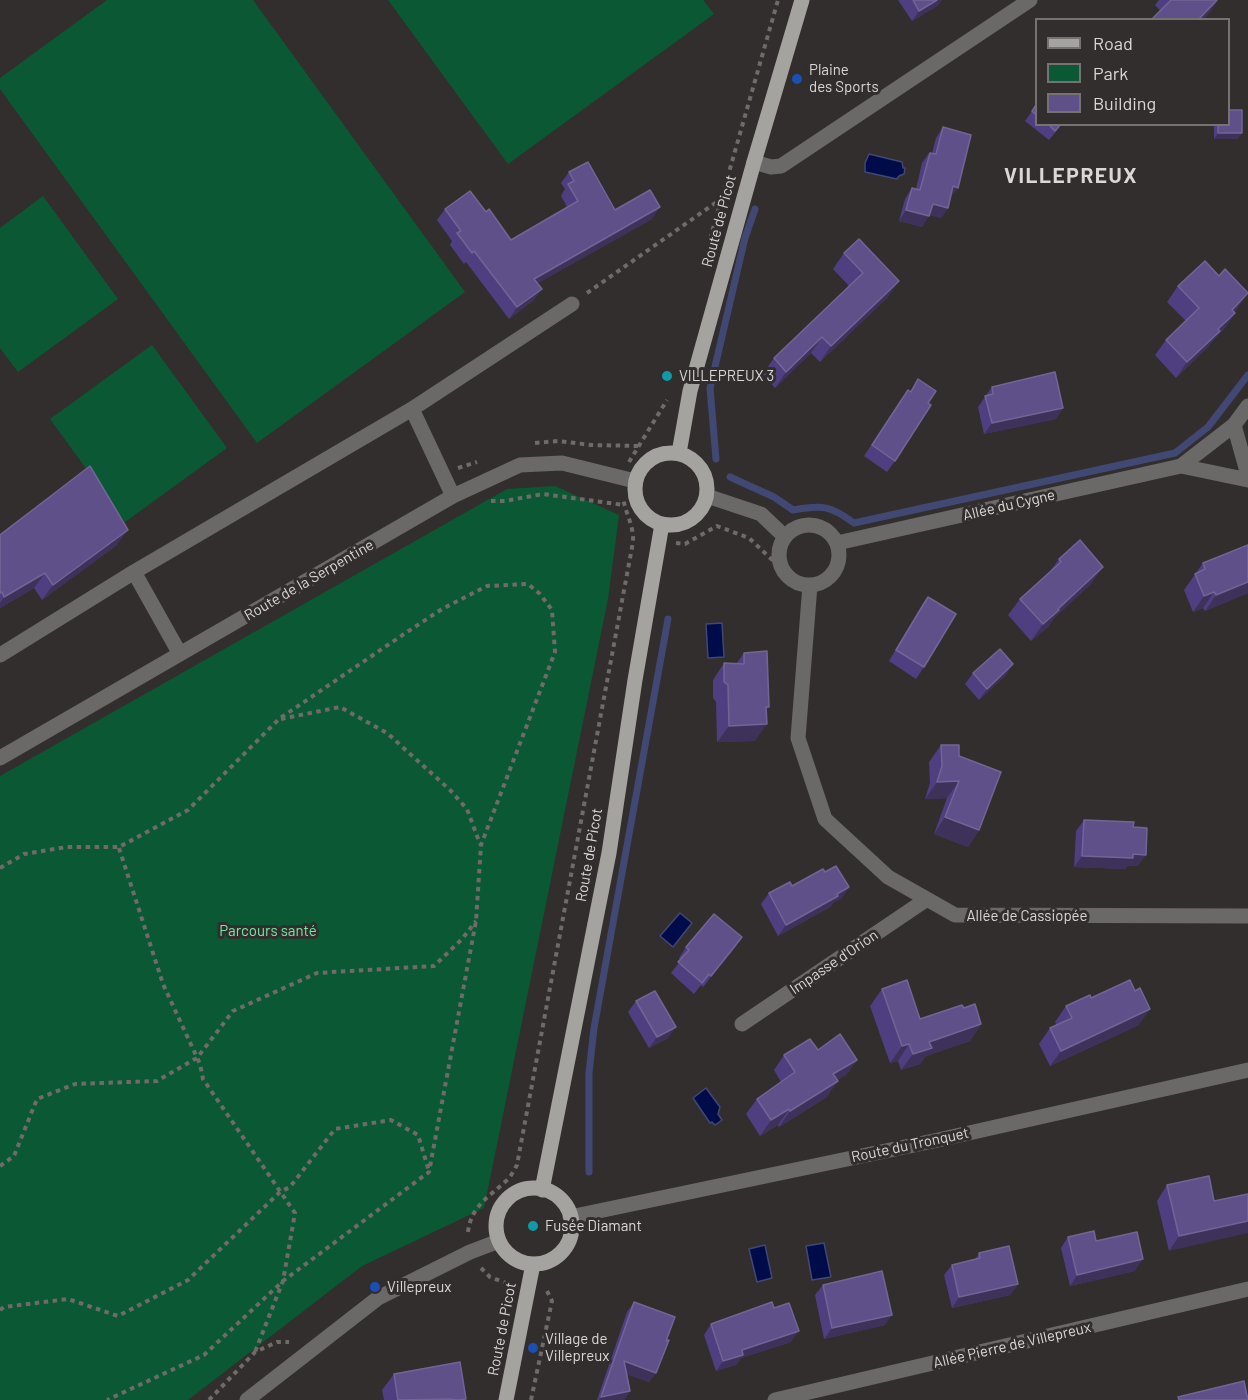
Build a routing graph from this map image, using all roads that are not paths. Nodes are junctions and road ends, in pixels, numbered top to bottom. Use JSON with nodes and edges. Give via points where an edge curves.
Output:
{"nodes":[{"id":1,"x":802,"y":0,"type":"edge"},
{"id":2,"x":1030,"y":0,"type":"edge"},
{"id":3,"x":753,"y":162,"type":"junction"},
{"id":4,"x":572,"y":304,"type":"road end"},
{"id":5,"x":1248,"y":406,"type":"edge"},
{"id":6,"x":412,"y":409,"type":"junction"},
{"id":7,"x":1234,"y":425,"type":"junction"},
{"id":8,"x":679,"y":453,"type":"junction"},
{"id":9,"x":1181,"y":466,"type":"junction"},
{"id":10,"x":1248,"y":478,"type":"edge"},
{"id":11,"x":635,"y":481,"type":"junction"},
{"id":12,"x":453,"y":496,"type":"junction"},
{"id":13,"x":707,"y":496,"type":"junction"},
{"id":14,"x":663,"y":524,"type":"junction"},
{"id":15,"x":785,"y":537,"type":"junction"},
{"id":16,"x":837,"y":543,"type":"junction"},
{"id":17,"x":134,"y":572,"type":"junction"},
{"id":18,"x":810,"y":585,"type":"junction"},
{"id":19,"x":180,"y":654,"type":"junction"},
{"id":20,"x":0,"y":655,"type":"edge"},
{"id":21,"x":0,"y":758,"type":"edge"},
{"id":22,"x":927,"y":899,"type":"junction"},
{"id":23,"x":1248,"y":916,"type":"edge"},
{"id":24,"x":742,"y":1024,"type":"dead end"},
{"id":25,"x":1248,"y":1070,"type":"edge"},
{"id":26,"x":542,"y":1190,"type":"junction"},
{"id":27,"x":570,"y":1217,"type":"junction"},
{"id":28,"x":499,"y":1241,"type":"junction"},
{"id":29,"x":533,"y":1264,"type":"junction"},
{"id":30,"x":1248,"y":1290,"type":"edge"},
{"id":31,"x":247,"y":1400,"type":"edge"},
{"id":32,"x":506,"y":1400,"type":"edge"},
{"id":33,"x":775,"y":1400,"type":"edge"}],
"edges":[{"from":1,"to":3,"type":"main road","name":"Route de Picot"},
{"from":2,"to":3,"type":"street","via":[[781,166]]},
{"from":3,"to":8,"type":"main road","name":"Route de Picot","via":[[690,391]]},
{"from":4,"to":6,"type":"street"},
{"from":5,"to":7,"type":"street"},
{"from":6,"to":12,"type":"street"},
{"from":6,"to":17,"type":"street"},
{"from":7,"to":9,"type":"street"},
{"from":7,"to":10,"type":"street"},
{"from":8,"to":11,"type":"main road","via":[[656,455]]},
{"from":8,"to":13,"type":"main road","via":[[698,464],[704,474]]},
{"from":9,"to":10,"type":"street"},
{"from":9,"to":16,"type":"street","name":"Allée du Cygne"},
{"from":11,"to":12,"type":"street","name":"Route de la Serpentine","via":[[561,463],[520,465]]},
{"from":11,"to":14,"type":"main road","via":[[637,503],[652,520]]},
{"from":12,"to":19,"type":"street","name":"Route de la Serpentine"},
{"from":13,"to":14,"type":"main road","via":[[695,516],[674,525]]},
{"from":13,"to":15,"type":"street","via":[[761,514]]},
{"from":14,"to":26,"type":"main road","name":"Route de Picot","via":[[609,853]]},
{"from":15,"to":16,"type":"street","via":[[808,525],[825,530]]},
{"from":15,"to":18,"type":"street","via":[[779,554],[784,572],[799,584]]},
{"from":16,"to":18,"type":"street","via":[[839,553],[834,572],[828,579]]},
{"from":17,"to":19,"type":"street"},
{"from":17,"to":20,"type":"street"},
{"from":18,"to":22,"type":"street","name":"Allée de Cassiopée","via":[[798,738],[825,819],[888,877]]},
{"from":19,"to":21,"type":"street","name":"Route de la Serpentine"},
{"from":22,"to":23,"type":"street","name":"Allée de Cassiopée","via":[[955,915]]},
{"from":22,"to":24,"type":"street","name":"Impasse d'Orion"},
{"from":25,"to":27,"type":"street","name":"Route du Tronquet"},
{"from":26,"to":27,"type":"main road","via":[[560,1199]]},
{"from":26,"to":28,"type":"main road","via":[[519,1192],[501,1207],[496,1218]]},
{"from":27,"to":29,"type":"main road","via":[[569,1240],[563,1250],[555,1258]]},
{"from":28,"to":29,"type":"main road","via":[[512,1258]]},
{"from":28,"to":31,"type":"street","via":[[378,1298]]},
{"from":29,"to":32,"type":"main road","name":"Route de Picot"},
{"from":30,"to":33,"type":"street","name":"Allée Pierre de Villepreux"}]}
